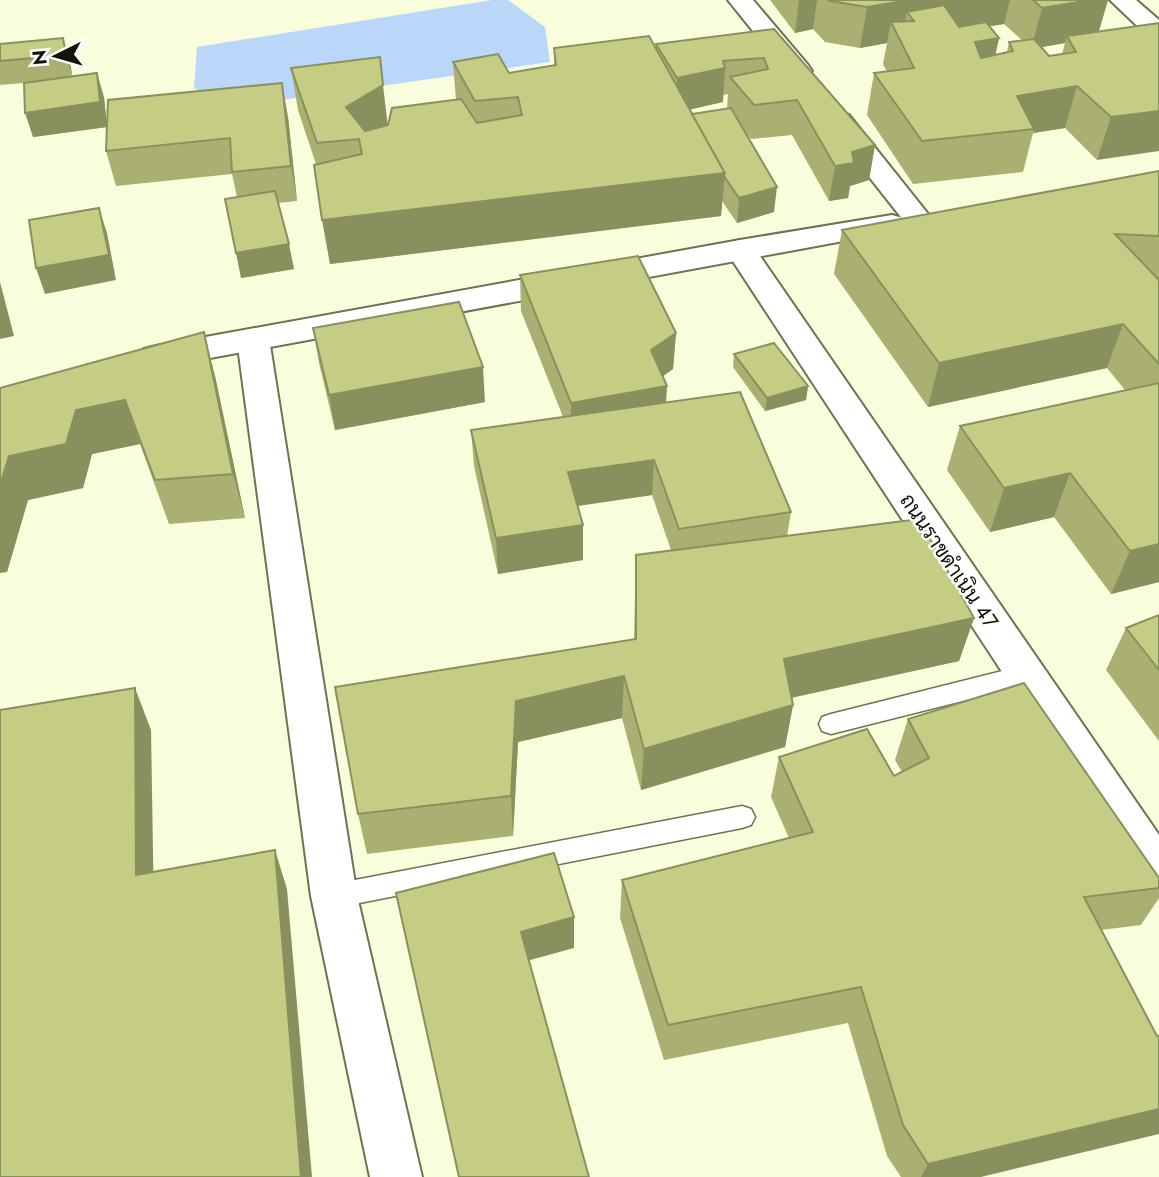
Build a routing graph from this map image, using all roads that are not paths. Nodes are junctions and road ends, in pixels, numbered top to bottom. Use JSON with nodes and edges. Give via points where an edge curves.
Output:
{"nodes":[{"id":1,"x":740,"y":0,"type":"edge"},
{"id":2,"x":1122,"y":0,"type":"edge"},
{"id":3,"x":1159,"y":33,"type":"edge"},
{"id":4,"x":740,"y":249,"type":"junction"},
{"id":5,"x":253,"y":339,"type":"junction"},
{"id":6,"x":124,"y":363,"type":"edge"},
{"id":7,"x":1026,"y":675,"type":"junction"},
{"id":8,"x":831,"y":724,"type":"dead end"},
{"id":9,"x":742,"y":817,"type":"dead end"},
{"id":10,"x":1159,"y":873,"type":"edge"},
{"id":11,"x":334,"y":896,"type":"junction"},
{"id":12,"x":396,"y":1177,"type":"edge"}],
"edges":[{"from":1,"to":4,"type":"street","via":[[820,98],[932,218]]},
{"from":2,"to":3,"type":"street"},
{"from":4,"to":5,"type":"street"},
{"from":4,"to":7,"type":"street","name":"ถนนราขดำเนิน 47"},
{"from":5,"to":6,"type":"street"},
{"from":5,"to":11,"type":"street"},
{"from":7,"to":8,"type":"lane"},
{"from":7,"to":10,"type":"street","name":"ถนนราขดำเนิน 47"},
{"from":9,"to":11,"type":"lane"},
{"from":11,"to":12,"type":"street"}]}
